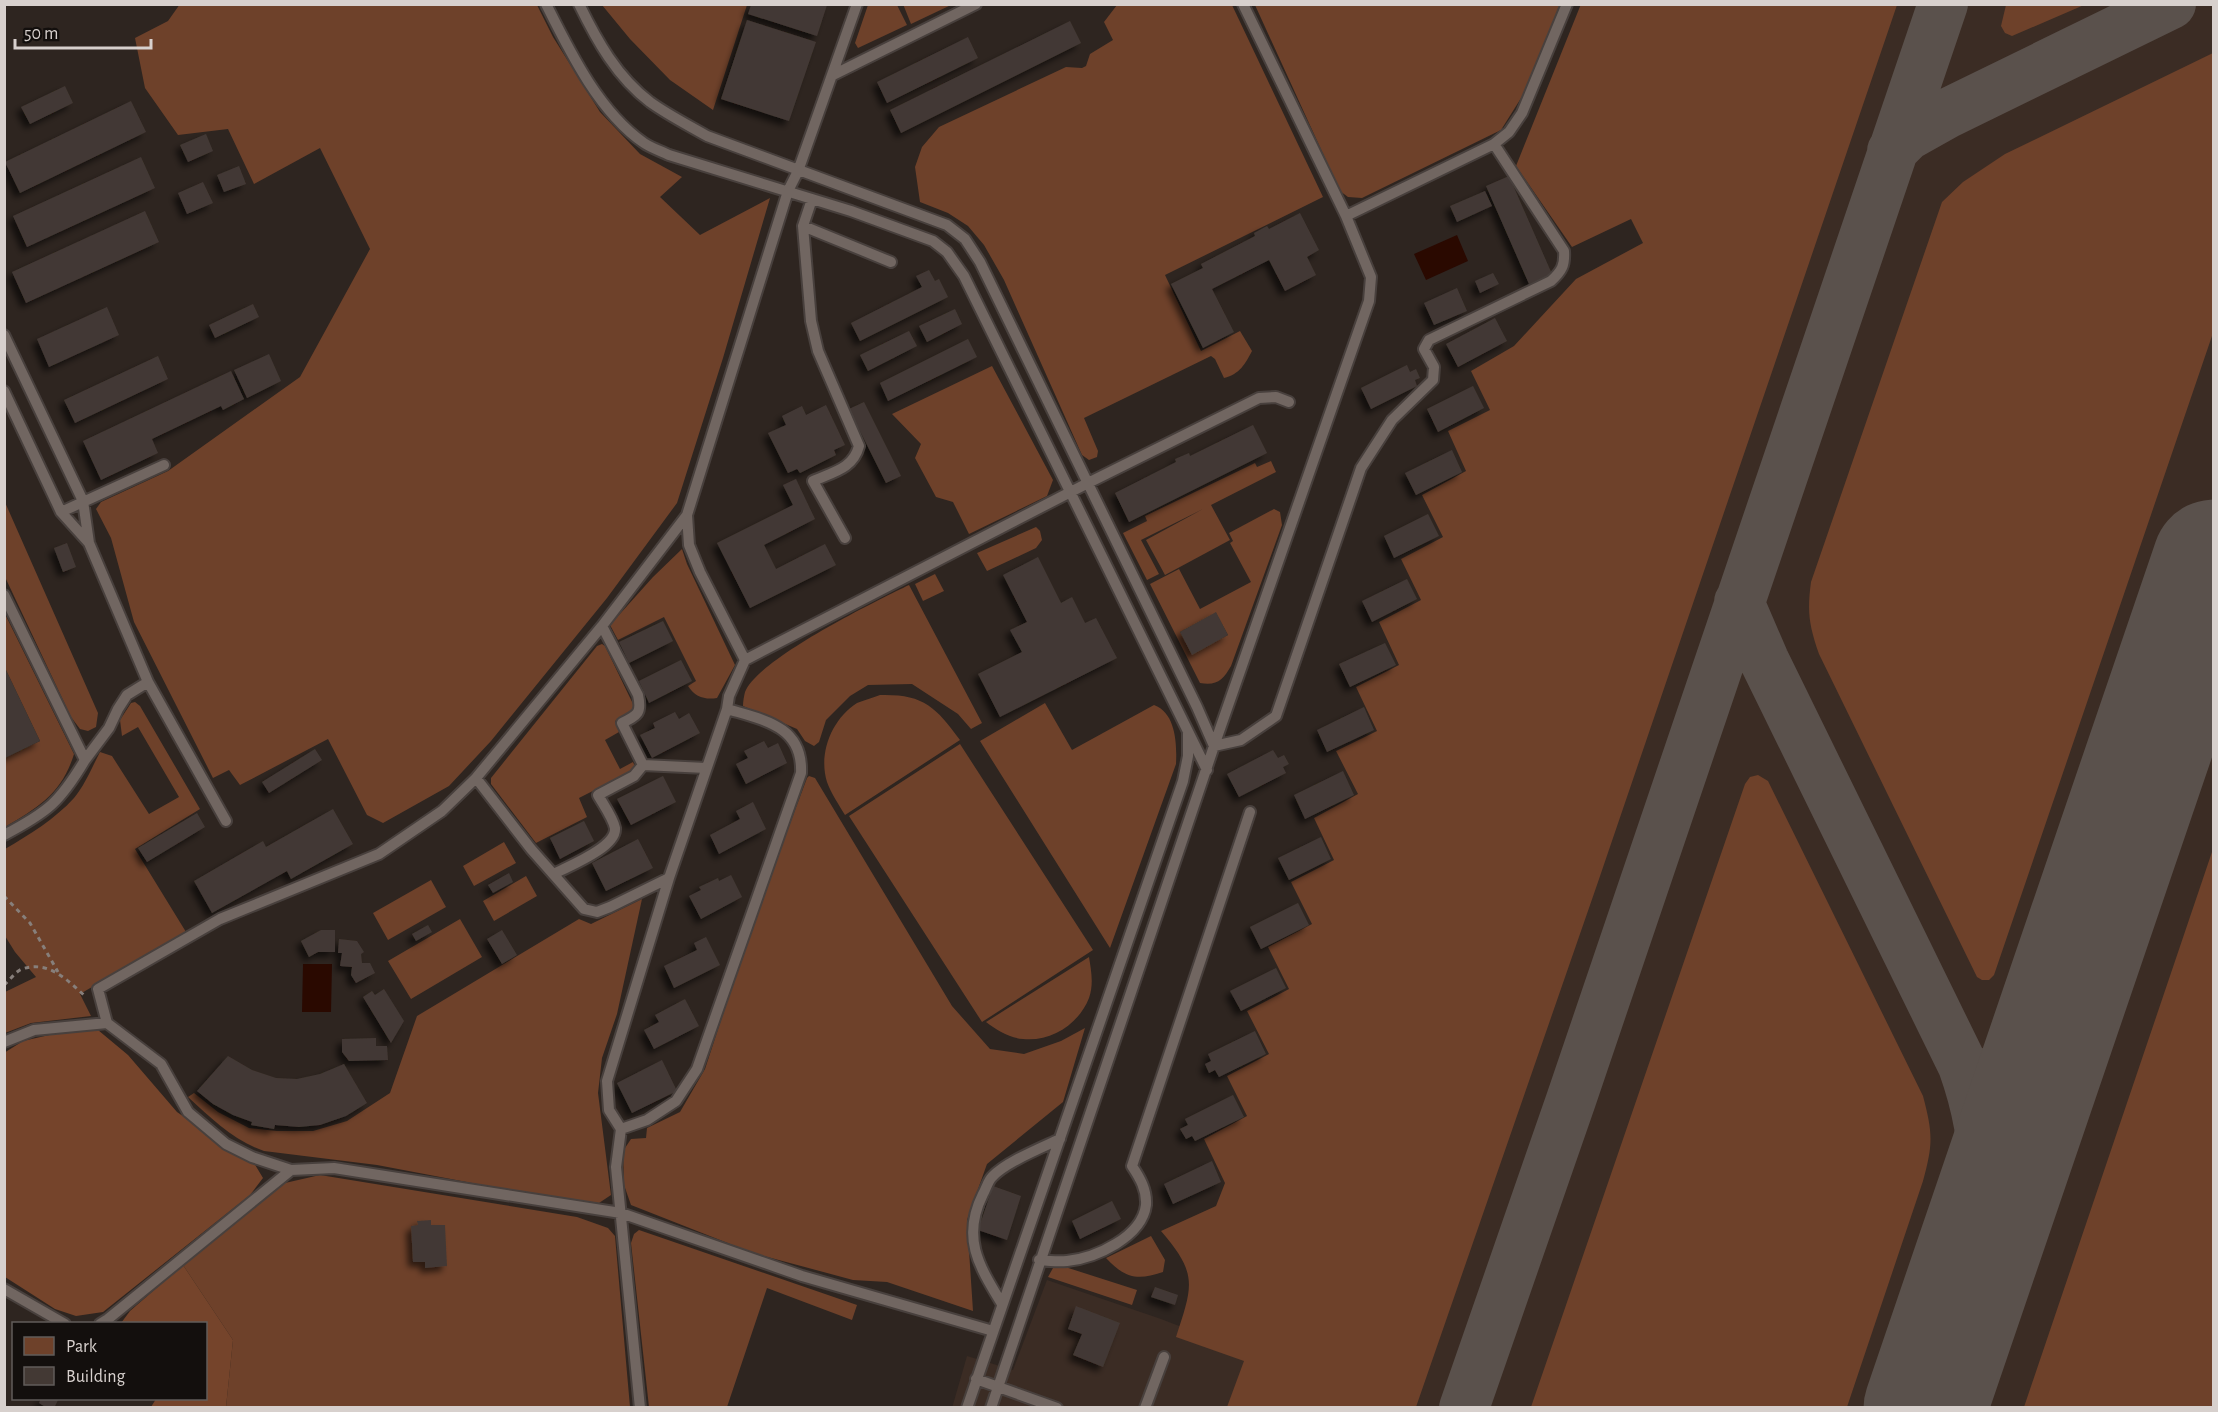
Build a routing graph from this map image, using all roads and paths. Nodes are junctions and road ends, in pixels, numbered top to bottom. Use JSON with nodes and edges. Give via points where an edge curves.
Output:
{"nodes":[{"id":1,"x":546,"y":4,"type":"edge"},
{"id":2,"x":579,"y":4,"type":"edge"},
{"id":3,"x":857,"y":4,"type":"edge"},
{"id":4,"x":976,"y":4,"type":"edge"},
{"id":5,"x":1243,"y":4,"type":"edge"},
{"id":6,"x":1567,"y":4,"type":"edge"},
{"id":7,"x":833,"y":75,"type":"junction"},
{"id":8,"x":1494,"y":144,"type":"junction"},
{"id":9,"x":798,"y":171,"type":"junction"},
{"id":10,"x":788,"y":191,"type":"junction"},
{"id":11,"x":812,"y":199,"type":"junction"},
{"id":12,"x":1346,"y":216,"type":"junction"},
{"id":13,"x":803,"y":226,"type":"junction"},
{"id":14,"x":891,"y":261,"type":"dead end"},
{"id":15,"x":4,"y":335,"type":"edge"},
{"id":16,"x":4,"y":391,"type":"edge"},
{"id":17,"x":1288,"y":402,"type":"dead end"},
{"id":18,"x":164,"y":465,"type":"dead end"},
{"id":19,"x":1088,"y":483,"type":"junction"},
{"id":20,"x":1070,"y":493,"type":"junction"},
{"id":21,"x":83,"y":501,"type":"junction"},
{"id":22,"x":61,"y":512,"type":"junction"},
{"id":23,"x":687,"y":515,"type":"junction"},
{"id":24,"x":845,"y":538,"type":"dead end"},
{"id":25,"x":89,"y":543,"type":"junction"},
{"id":26,"x":4,"y":596,"type":"edge"},
{"id":27,"x":602,"y":626,"type":"junction"},
{"id":28,"x":745,"y":660,"type":"junction"},
{"id":29,"x":148,"y":682,"type":"junction"},
{"id":30,"x":1197,"y":707,"type":"junction"},
{"id":31,"x":727,"y":710,"type":"junction"},
{"id":32,"x":1180,"y":717,"type":"junction"},
{"id":33,"x":1188,"y":732,"type":"junction"},
{"id":34,"x":1214,"y":746,"type":"junction"},
{"id":35,"x":86,"y":760,"type":"junction"},
{"id":36,"x":643,"y":765,"type":"junction"},
{"id":37,"x":706,"y":768,"type":"junction"},
{"id":38,"x":1207,"y":770,"type":"junction"},
{"id":39,"x":476,"y":778,"type":"junction"},
{"id":40,"x":1250,"y":812,"type":"dead end"},
{"id":41,"x":226,"y":821,"type":"dead end"},
{"id":42,"x":4,"y":835,"type":"edge"},
{"id":43,"x":554,"y":874,"type":"junction"},
{"id":44,"x":669,"y":878,"type":"junction"},
{"id":45,"x":4,"y":896,"type":"edge"},
{"id":46,"x":59,"y":973,"type":"junction"},
{"id":47,"x":4,"y":985,"type":"edge"},
{"id":48,"x":92,"y":1002,"type":"dead end"},
{"id":49,"x":107,"y":1023,"type":"junction"},
{"id":50,"x":4,"y":1042,"type":"edge"},
{"id":51,"x":621,"y":1128,"type":"junction"},
{"id":52,"x":1060,"y":1139,"type":"junction"},
{"id":53,"x":291,"y":1170,"type":"junction"},
{"id":54,"x":621,"y":1213,"type":"junction"},
{"id":55,"x":1039,"y":1260,"type":"junction"},
{"id":56,"x":4,"y":1289,"type":"edge"},
{"id":57,"x":1002,"y":1304,"type":"junction"},
{"id":58,"x":62,"y":1322,"type":"edge"},
{"id":59,"x":102,"y":1322,"type":"edge"},
{"id":60,"x":993,"y":1331,"type":"junction"},
{"id":61,"x":1164,"y":1357,"type":"dead end"},
{"id":62,"x":976,"y":1379,"type":"junction"},
{"id":63,"x":997,"y":1387,"type":"junction"},
{"id":64,"x":640,"y":1407,"type":"edge"},
{"id":65,"x":967,"y":1407,"type":"edge"},
{"id":66,"x":991,"y":1407,"type":"edge"},
{"id":67,"x":1057,"y":1407,"type":"edge"},
{"id":68,"x":1145,"y":1407,"type":"edge"}],
"edges":[{"from":1,"to":10,"type":"lane","via":[[590,85],[645,144]]},
{"from":2,"to":9,"type":"lane","via":[[610,60],[649,101],[707,136]]},
{"from":3,"to":7,"type":"lane"},
{"from":4,"to":7,"type":"lane"},
{"from":5,"to":12,"type":"lane"},
{"from":6,"to":8,"type":"lane","via":[[1522,113],[1509,132]]},
{"from":7,"to":9,"type":"lane"},
{"from":8,"to":12,"type":"lane"},
{"from":8,"to":34,"type":"lane","via":[[1564,251],[1565,263],[1551,281],[1429,339],[1424,349],[1434,367],[1433,380],[1392,420],[1361,468],[1276,716],[1241,740]]},
{"from":9,"to":10,"type":"lane"},
{"from":9,"to":19,"type":"lane","via":[[947,225],[965,239],[980,262]]},
{"from":10,"to":11,"type":"lane"},
{"from":10,"to":23,"type":"lane"},
{"from":11,"to":13,"type":"lane"},
{"from":11,"to":20,"type":"lane","via":[[933,241],[947,252],[964,276]]},
{"from":12,"to":34,"type":"lane","via":[[1371,277],[1369,301]]},
{"from":13,"to":14,"type":"lane"},
{"from":13,"to":24,"type":"lane","via":[[811,321],[818,351],[859,446],[850,464],[813,481]]},
{"from":15,"to":21,"type":"lane"},
{"from":16,"to":22,"type":"lane"},
{"from":17,"to":19,"type":"lane","via":[[1276,397],[1259,398]]},
{"from":18,"to":21,"type":"lane"},
{"from":19,"to":20,"type":"lane"},
{"from":19,"to":30,"type":"lane"},
{"from":20,"to":28,"type":"lane"},
{"from":20,"to":32,"type":"lane"},
{"from":21,"to":22,"type":"lane"},
{"from":21,"to":25,"type":"lane"},
{"from":22,"to":25,"type":"lane"},
{"from":23,"to":27,"type":"lane"},
{"from":23,"to":28,"type":"lane","via":[[689,545]]},
{"from":25,"to":29,"type":"lane"},
{"from":26,"to":35,"type":"lane"},
{"from":27,"to":36,"type":"lane","via":[[638,695],[641,706],[636,716],[622,723]]},
{"from":27,"to":39,"type":"lane"},
{"from":28,"to":31,"type":"lane"},
{"from":29,"to":35,"type":"lane","via":[[127,694]]},
{"from":29,"to":41,"type":"lane"},
{"from":30,"to":32,"type":"lane"},
{"from":30,"to":34,"type":"lane"},
{"from":31,"to":37,"type":"lane"},
{"from":31,"to":51,"type":"lane","via":[[763,720],[790,735],[802,759],[801,773],[697,1069],[676,1101],[647,1120]]},
{"from":32,"to":33,"type":"lane"},
{"from":33,"to":38,"type":"lane"},
{"from":33,"to":52,"type":"lane","via":[[1183,781]]},
{"from":34,"to":38,"type":"lane"},
{"from":35,"to":42,"type":"lane","via":[[51,807]]},
{"from":36,"to":37,"type":"lane"},
{"from":36,"to":43,"type":"lane","via":[[634,776],[598,795],[615,827],[614,837],[606,846]]},
{"from":37,"to":44,"type":"lane"},
{"from":38,"to":55,"type":"lane"},
{"from":39,"to":43,"type":"lane"},
{"from":39,"to":49,"type":"lane","via":[[442,811],[379,854],[220,918],[98,989]]},
{"from":40,"to":55,"type":"lane","via":[[1132,1166],[1142,1182],[1146,1204],[1142,1219],[1116,1243],[1085,1258],[1066,1262]]},
{"from":43,"to":44,"type":"lane","via":[[584,909],[597,912]]},
{"from":44,"to":51,"type":"lane","via":[[607,1081],[609,1110]]},
{"from":45,"to":46,"type":"path","via":[[30,922]]},
{"from":46,"to":47,"type":"path","via":[[41,966],[20,969]]},
{"from":46,"to":48,"type":"path"},
{"from":49,"to":50,"type":"lane","via":[[34,1030]]},
{"from":49,"to":53,"type":"lane","via":[[161,1064],[188,1112],[226,1144]]},
{"from":51,"to":54,"type":"lane","via":[[616,1167]]},
{"from":52,"to":57,"type":"lane"},
{"from":52,"to":57,"type":"lane","via":[[1018,1159],[992,1178],[977,1206],[972,1240],[983,1273]]},
{"from":53,"to":54,"type":"lane","via":[[334,1168]]},
{"from":53,"to":59,"type":"lane"},
{"from":54,"to":60,"type":"lane","via":[[802,1276]]},
{"from":54,"to":64,"type":"lane"},
{"from":55,"to":63,"type":"lane"},
{"from":56,"to":58,"type":"lane"},
{"from":57,"to":60,"type":"lane"},
{"from":60,"to":62,"type":"lane"},
{"from":61,"to":68,"type":"lane"},
{"from":62,"to":63,"type":"lane"},
{"from":62,"to":65,"type":"lane"},
{"from":63,"to":66,"type":"lane"},
{"from":63,"to":67,"type":"lane"}]}
